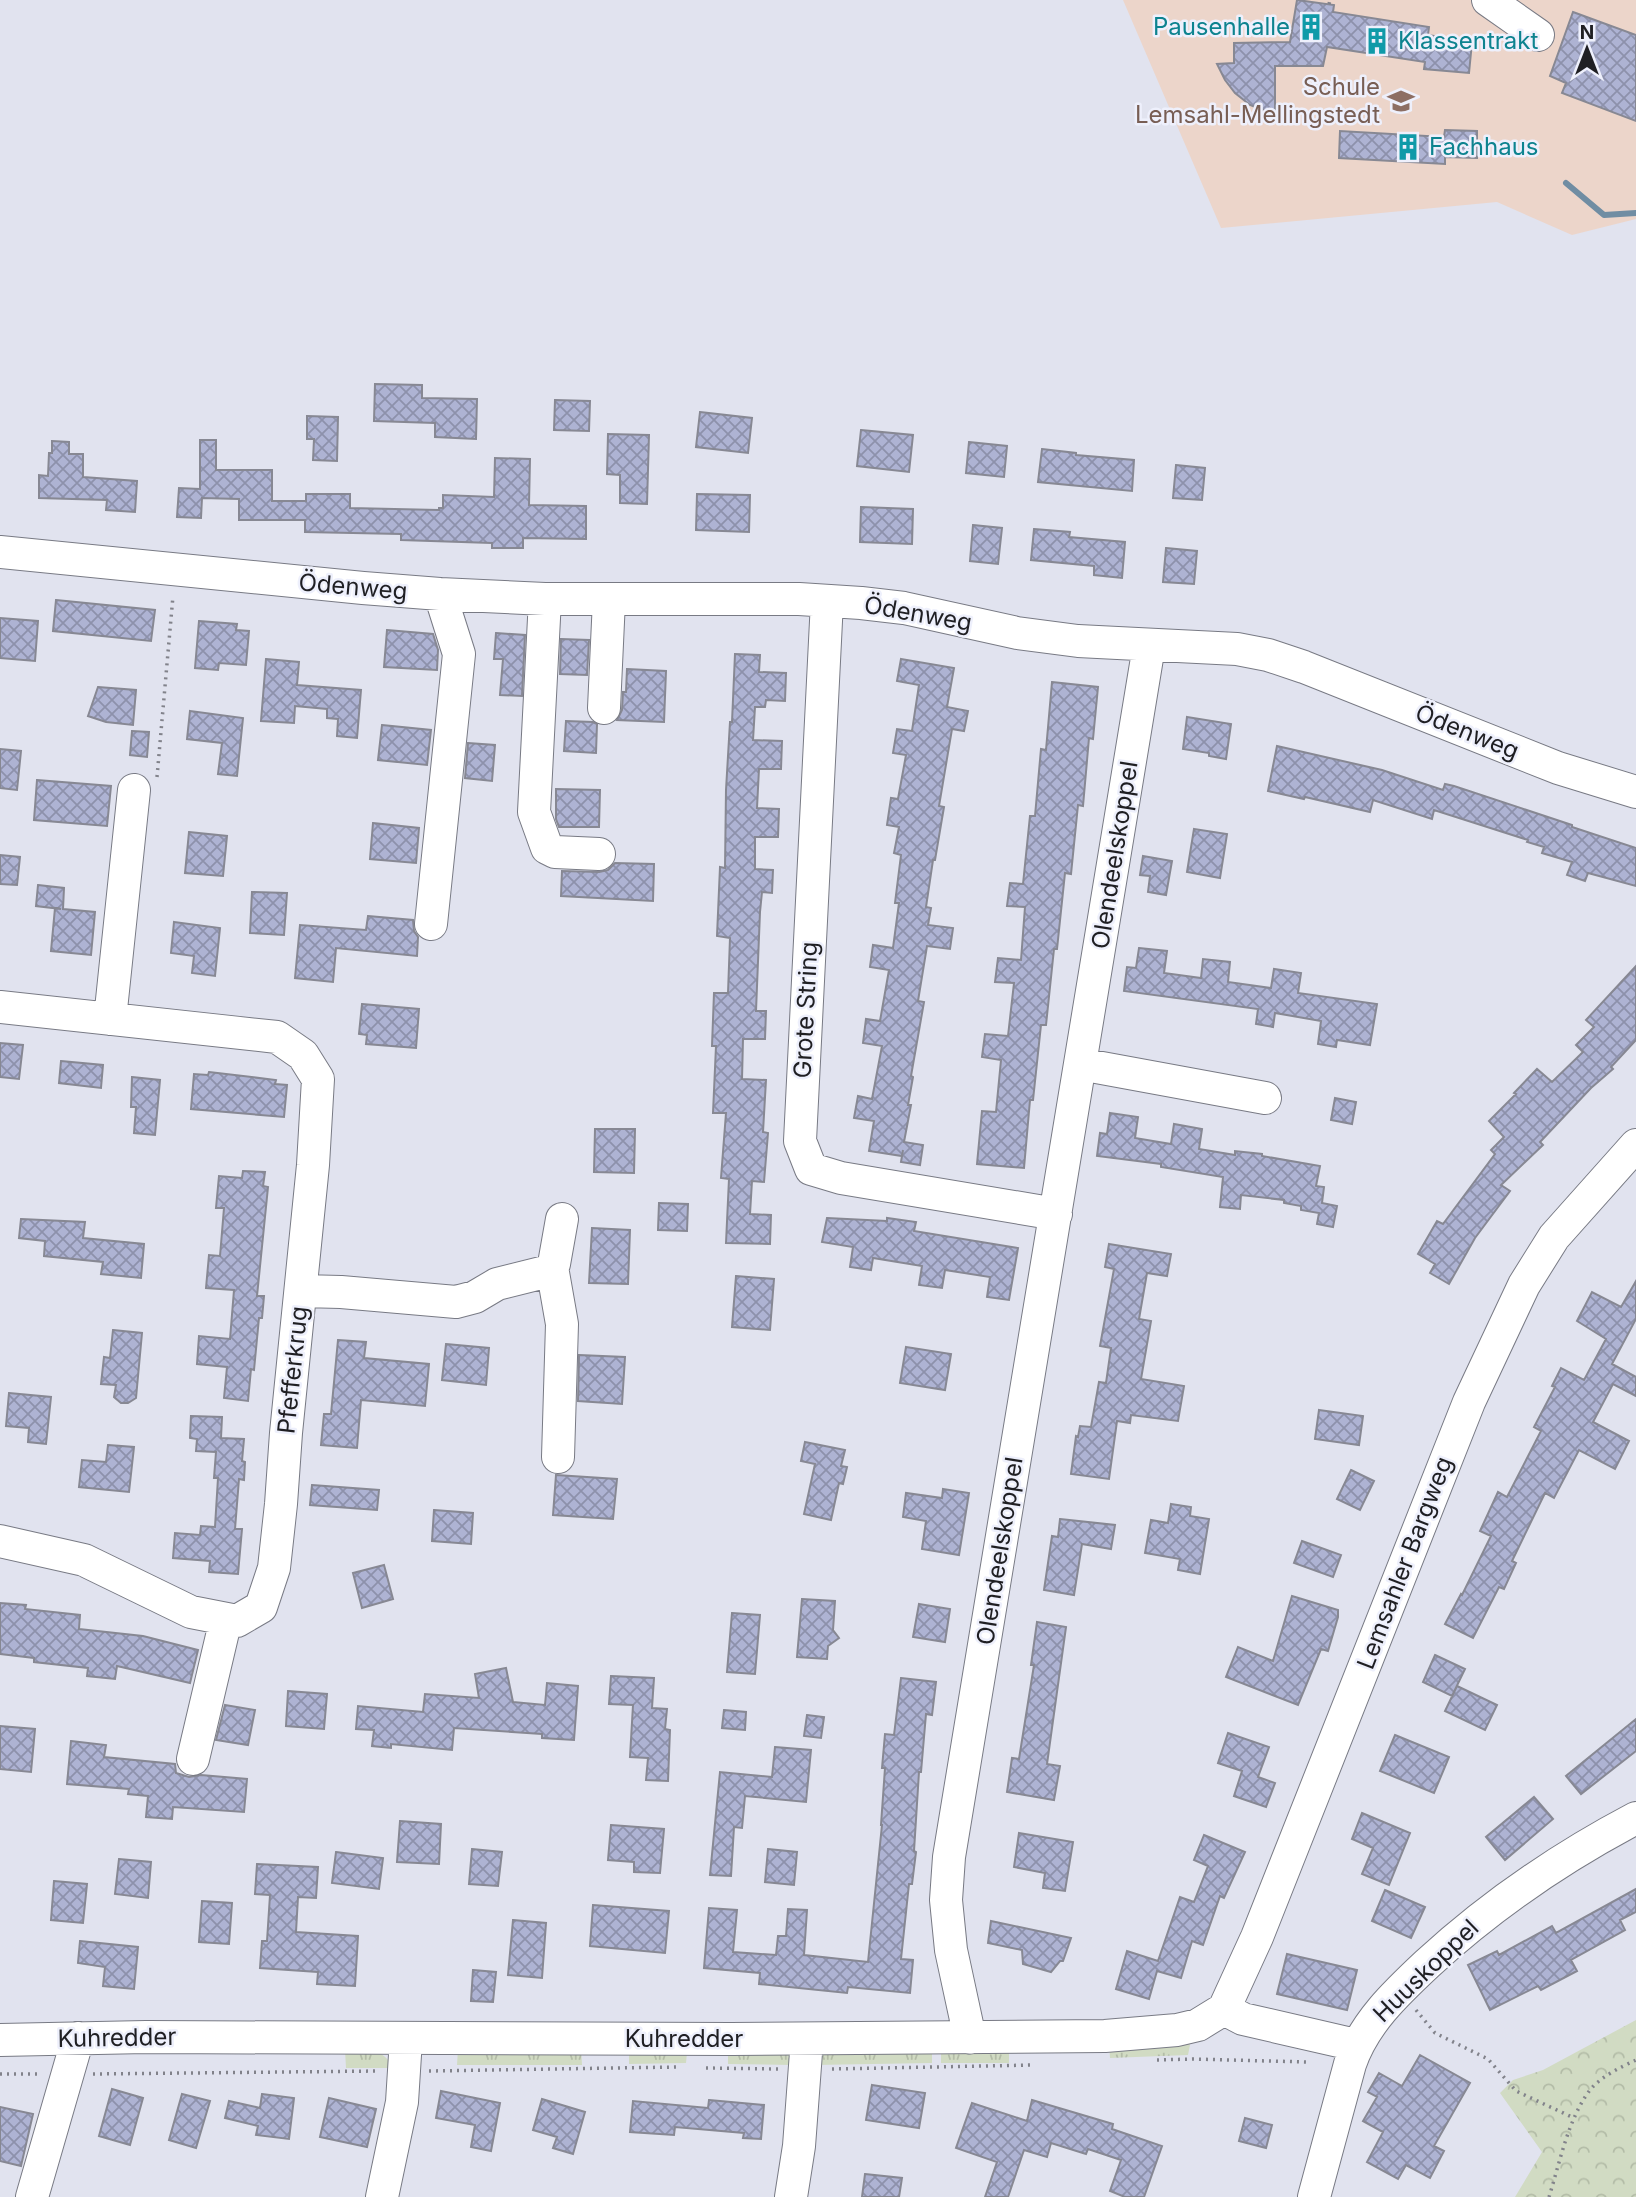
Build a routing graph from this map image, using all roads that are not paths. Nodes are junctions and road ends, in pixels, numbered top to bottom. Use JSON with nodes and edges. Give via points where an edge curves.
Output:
{"nodes":[{"id":1,"x":1488,"y":0,"type":"edge"},
{"id":2,"x":1538,"y":35,"type":"dead end"},
{"id":3,"x":0,"y":552,"type":"edge"},
{"id":4,"x":440,"y":594,"type":"junction"},
{"id":5,"x":545,"y":599,"type":"junction"},
{"id":6,"x":609,"y":600,"type":"junction"},
{"id":7,"x":827,"y":601,"type":"junction"},
{"id":8,"x":1149,"y":646,"type":"junction"},
{"id":9,"x":604,"y":708,"type":"dead end"},
{"id":10,"x":134,"y":790,"type":"road end"},
{"id":11,"x":1636,"y":792,"type":"edge"},
{"id":12,"x":599,"y":854,"type":"dead end"},
{"id":13,"x":430,"y":924,"type":"dead end"},
{"id":14,"x":0,"y":1007,"type":"edge"},
{"id":15,"x":110,"y":1019,"type":"junction"},
{"id":16,"x":1080,"y":1064,"type":"junction"},
{"id":17,"x":1265,"y":1098,"type":"dead end"},
{"id":18,"x":1636,"y":1145,"type":"edge"},
{"id":19,"x":1056,"y":1214,"type":"junction"},
{"id":20,"x":562,"y":1219,"type":"dead end"},
{"id":21,"x":552,"y":1267,"type":"junction"},
{"id":22,"x":302,"y":1292,"type":"junction"},
{"id":23,"x":558,"y":1457,"type":"dead end"},
{"id":24,"x":0,"y":1541,"type":"edge"},
{"id":25,"x":226,"y":1619,"type":"junction"},
{"id":26,"x":193,"y":1759,"type":"dead end"},
{"id":27,"x":1636,"y":1818,"type":"edge"},
{"id":28,"x":1224,"y":2009,"type":"junction"},
{"id":29,"x":78,"y":2038,"type":"junction"},
{"id":30,"x":970,"y":2038,"type":"junction"},
{"id":31,"x":406,"y":2039,"type":"junction"},
{"id":32,"x":0,"y":2040,"type":"edge"},
{"id":33,"x":1356,"y":2045,"type":"junction"},
{"id":34,"x":806,"y":2054,"type":"junction"},
{"id":35,"x":32,"y":2197,"type":"edge"},
{"id":36,"x":382,"y":2197,"type":"edge"},
{"id":37,"x":791,"y":2197,"type":"edge"},
{"id":38,"x":1314,"y":2197,"type":"edge"}],
"edges":[{"from":1,"to":2,"type":"street"},
{"from":3,"to":4,"type":"street","name":"Ödenweg"},
{"from":4,"to":5,"type":"street","name":"Ödenweg"},
{"from":4,"to":13,"type":"street","via":[[459,654]]},
{"from":5,"to":6,"type":"street","name":"Ödenweg"},
{"from":5,"to":12,"type":"street","via":[[534,812],[547,848]]},
{"from":6,"to":7,"type":"street","name":"Ödenweg"},
{"from":6,"to":9,"type":"street"},
{"from":7,"to":8,"type":"street","name":"Ödenweg","via":[[904,608],[1030,635]]},
{"from":7,"to":19,"type":"street","name":"Grote String","via":[[800,1141],[811,1169],[841,1178]]},
{"from":8,"to":11,"type":"street","name":"Ödenweg","via":[[1219,647],[1268,655],[1558,768]]},
{"from":8,"to":16,"type":"street","name":"Olendeelskoppel"},
{"from":10,"to":15,"type":"street"},
{"from":14,"to":15,"type":"street","name":"Pfefferkrug"},
{"from":15,"to":22,"type":"street","name":"Pfefferkrug","via":[[277,1037],[303,1055],[318,1079]]},
{"from":16,"to":17,"type":"street"},
{"from":16,"to":19,"type":"street","name":"Olendeelskoppel"},
{"from":18,"to":28,"type":"street","name":"Lemsahler Bargweg","via":[[1554,1237],[1524,1285],[1469,1402],[1257,1937]]},
{"from":19,"to":30,"type":"street","name":"Olendeelskoppel","via":[[949,1857],[946,1899],[951,1950]]},
{"from":20,"to":21,"type":"street"},
{"from":21,"to":22,"type":"street","via":[[456,1301]]},
{"from":21,"to":23,"type":"street","via":[[562,1324]]},
{"from":22,"to":25,"type":"street","name":"Pfefferkrug","via":[[274,1568],[261,1607],[237,1620]]},
{"from":24,"to":25,"type":"street","name":"Pfefferkrug","via":[[84,1560],[191,1612]]},
{"from":25,"to":26,"type":"street"},
{"from":27,"to":33,"type":"street","name":"Huuskoppel","via":[[1591,1842],[1488,1912],[1399,1990]]},
{"from":28,"to":30,"type":"street","name":"Kuhredder","via":[[1198,2025],[1177,2030]]},
{"from":28,"to":33,"type":"street","via":[[1243,2019]]},
{"from":29,"to":31,"type":"street","name":"Kuhredder"},
{"from":29,"to":32,"type":"street","name":"Kuhredder"},
{"from":29,"to":35,"type":"street"},
{"from":30,"to":34,"type":"street","name":"Kuhredder"},
{"from":31,"to":34,"type":"street","name":"Kuhredder"},
{"from":31,"to":36,"type":"street","via":[[402,2102]]},
{"from":33,"to":38,"type":"street","name":"Huuskoppel"},
{"from":34,"to":37,"type":"street"}]}
